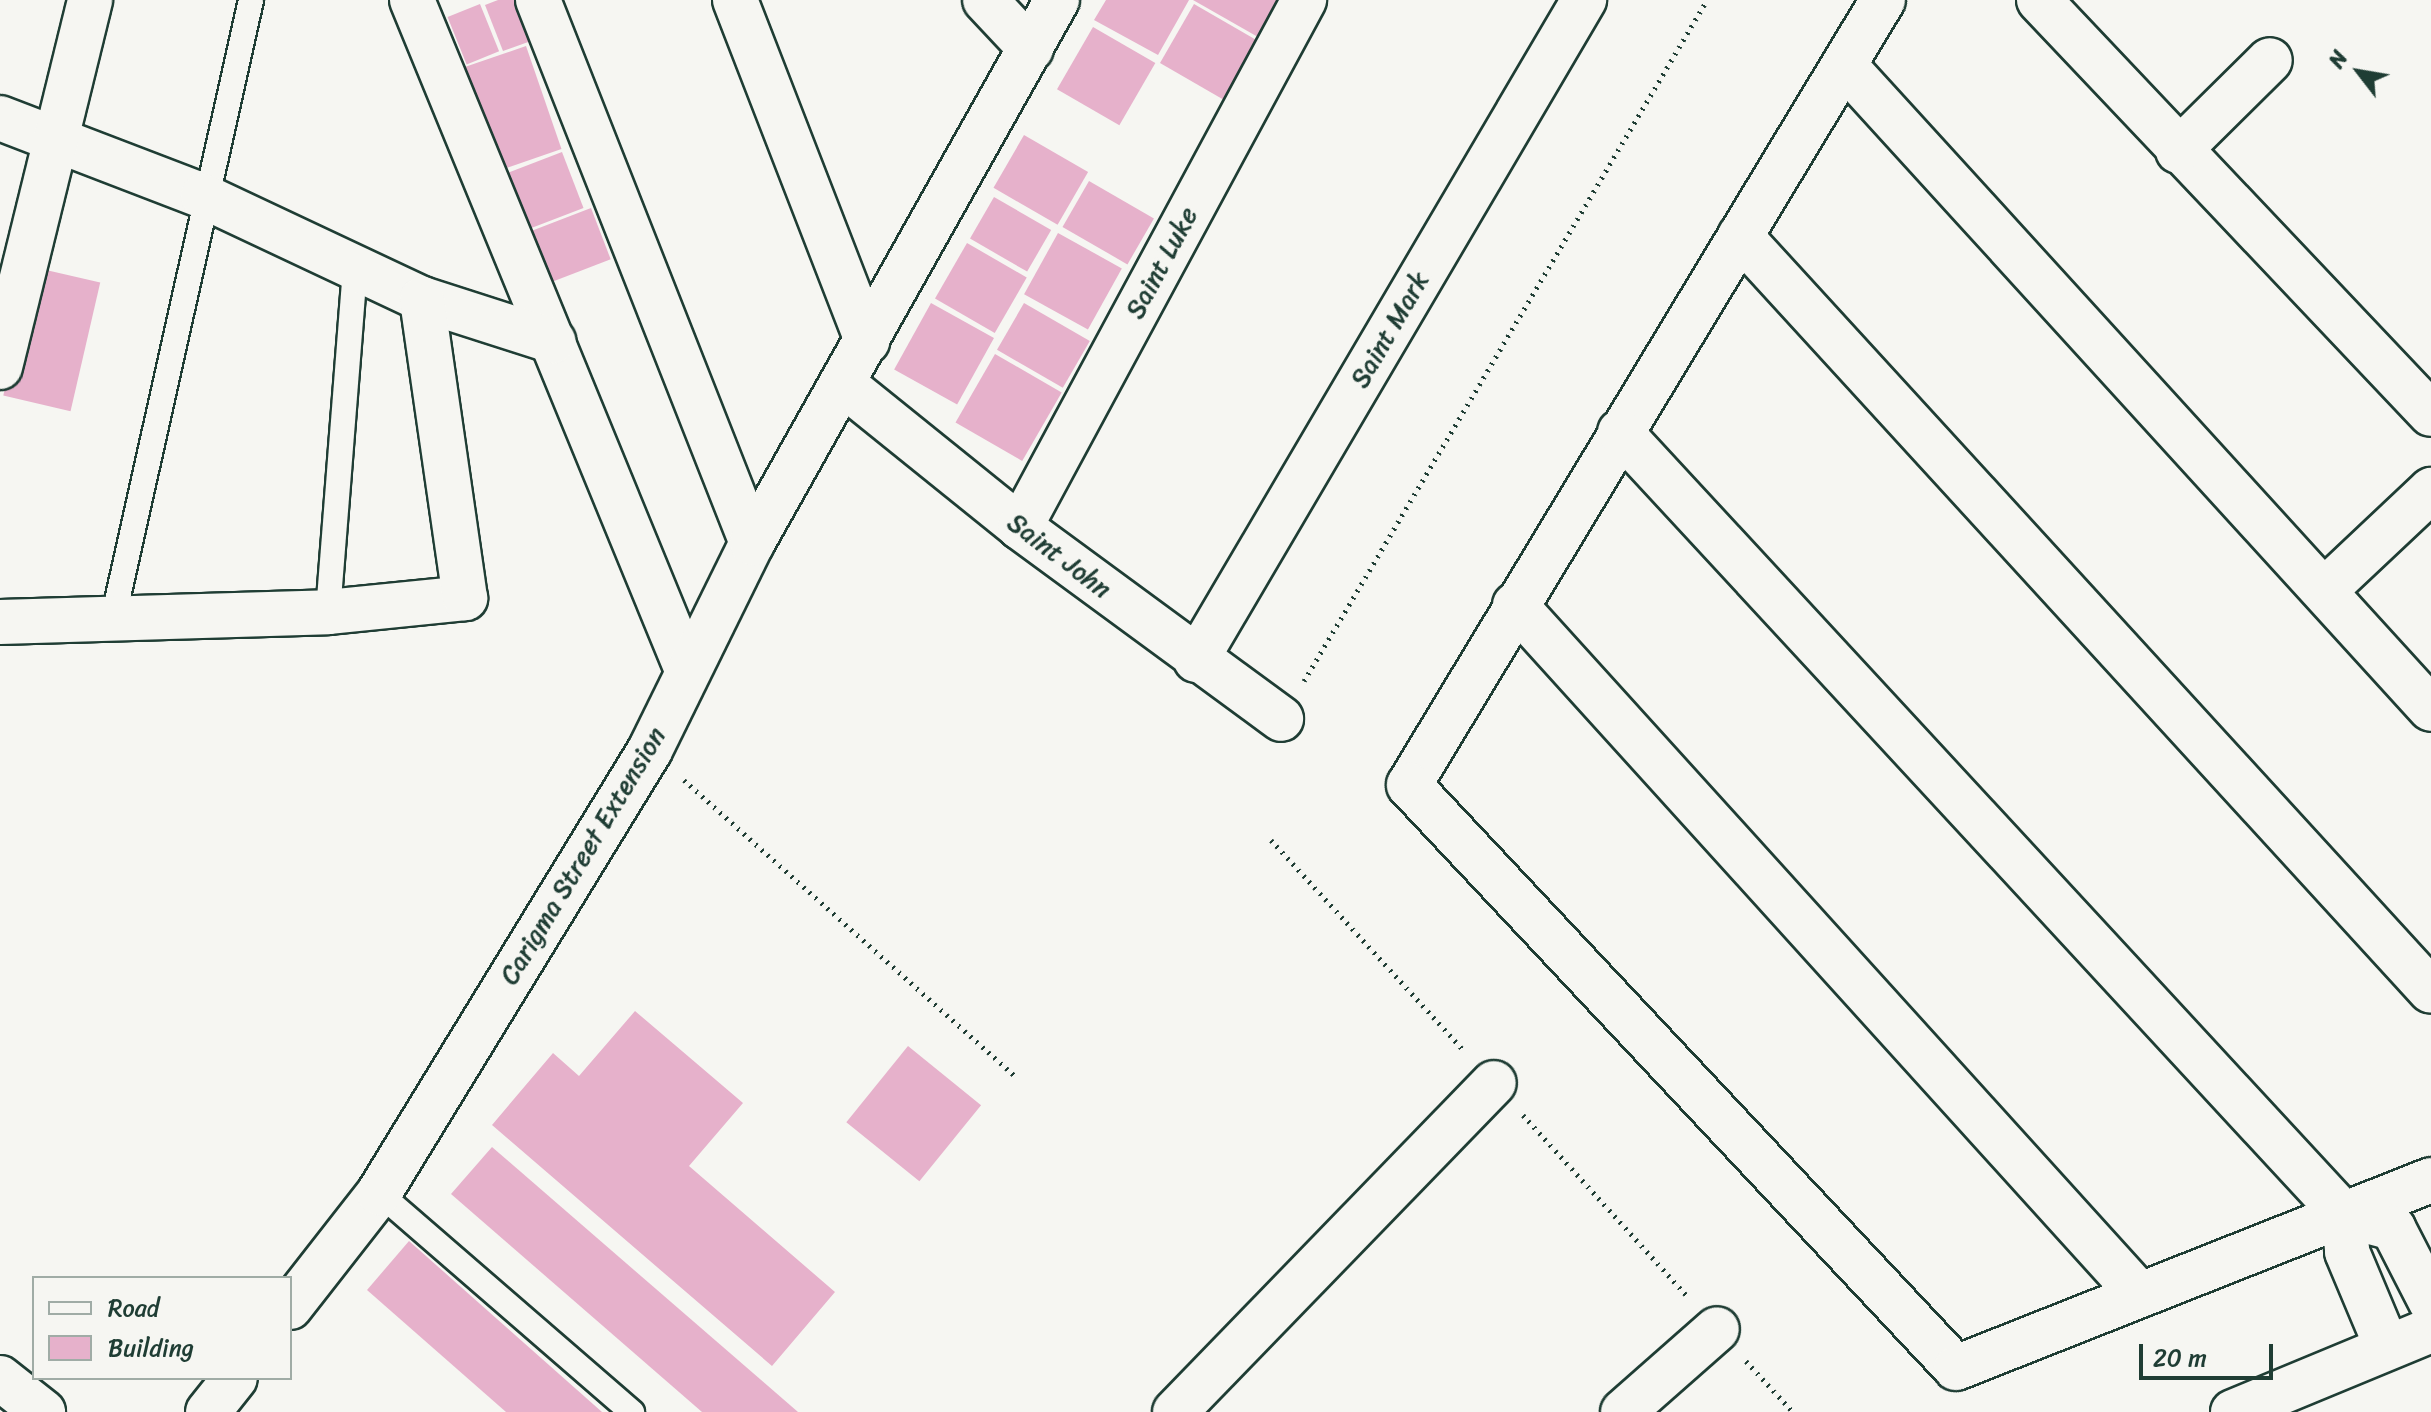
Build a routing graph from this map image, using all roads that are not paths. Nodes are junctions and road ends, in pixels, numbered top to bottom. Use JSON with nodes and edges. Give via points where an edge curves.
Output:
{"nodes":[{"id":1,"x":90,"y":0,"type":"edge"},
{"id":2,"x":251,"y":0,"type":"edge"},
{"id":3,"x":412,"y":0,"type":"edge"},
{"id":4,"x":538,"y":0,"type":"edge"},
{"id":5,"x":735,"y":0,"type":"edge"},
{"id":6,"x":985,"y":0,"type":"edge"},
{"id":7,"x":1057,"y":0,"type":"edge"},
{"id":8,"x":1304,"y":0,"type":"edge"},
{"id":9,"x":1584,"y":0,"type":"edge"},
{"id":10,"x":1883,"y":0,"type":"edge"},
{"id":11,"x":2039,"y":0,"type":"edge"},
{"id":12,"x":1031,"y":49,"type":"junction"},
{"id":13,"x":2270,"y":60,"type":"dead end"},
{"id":14,"x":1844,"y":65,"type":"junction"},
{"id":15,"x":0,"y":118,"type":"edge"},
{"id":16,"x":56,"y":137,"type":"junction"},
{"id":17,"x":2178,"y":151,"type":"junction"},
{"id":18,"x":203,"y":196,"type":"junction"},
{"id":19,"x":1740,"y":236,"type":"junction"},
{"id":20,"x":355,"y":271,"type":"junction"},
{"id":21,"x":422,"y":299,"type":"junction"},
{"id":22,"x":553,"y":341,"type":"junction"},
{"id":23,"x":867,"y":341,"type":"junction"},
{"id":24,"x":0,"y":367,"type":"edge"},
{"id":25,"x":843,"y":384,"type":"junction"},
{"id":26,"x":2431,"y":414,"type":"edge"},
{"id":27,"x":1620,"y":432,"type":"junction"},
{"id":28,"x":2431,"y":490,"type":"edge"},
{"id":29,"x":1020,"y":527,"type":"junction"},
{"id":30,"x":752,"y":543,"type":"junction"},
{"id":31,"x":2325,"y":590,"type":"junction"},
{"id":32,"x":1515,"y":605,"type":"junction"},
{"id":33,"x":328,"y":612,"type":"junction"},
{"id":34,"x":113,"y":619,"type":"junction"},
{"id":35,"x":0,"y":622,"type":"edge"},
{"id":36,"x":1196,"y":660,"type":"junction"},
{"id":37,"x":687,"y":670,"type":"junction"},
{"id":38,"x":2431,"y":709,"type":"edge"},
{"id":39,"x":1281,"y":719,"type":"road end"},
{"id":40,"x":2431,"y":991,"type":"edge"},
{"id":41,"x":1494,"y":1083,"type":"road end"},
{"id":42,"x":2431,"y":1180,"type":"edge"},
{"id":43,"x":379,"y":1193,"type":"junction"},
{"id":44,"x":2344,"y":1215,"type":"junction"},
{"id":45,"x":2140,"y":1295,"type":"junction"},
{"id":46,"x":2431,"y":1302,"type":"edge"},
{"id":47,"x":292,"y":1304,"type":"edge"},
{"id":48,"x":1717,"y":1329,"type":"road end"},
{"id":49,"x":2431,"y":1330,"type":"edge"},
{"id":50,"x":2387,"y":1347,"type":"junction"},
{"id":51,"x":0,"y":1378,"type":"edge"},
{"id":52,"x":233,"y":1380,"type":"edge"},
{"id":53,"x":2292,"y":1401,"type":"edge"},
{"id":54,"x":43,"y":1412,"type":"edge"},
{"id":55,"x":208,"y":1412,"type":"edge"},
{"id":56,"x":632,"y":1412,"type":"edge"},
{"id":57,"x":1175,"y":1412,"type":"edge"},
{"id":58,"x":1623,"y":1412,"type":"edge"},
{"id":59,"x":2233,"y":1412,"type":"edge"}],
"edges":[{"from":1,"to":16,"type":"street"},
{"from":2,"to":18,"type":"lane"},
{"from":3,"to":22,"type":"street"},
{"from":4,"to":30,"type":"street"},
{"from":5,"to":23,"type":"street"},
{"from":6,"to":12,"type":"street"},
{"from":7,"to":12,"type":"street","name":"Carigma Street Extension"},
{"from":8,"to":29,"type":"street","name":"Saint Luke"},
{"from":9,"to":36,"type":"street","name":"Saint Mark"},
{"from":10,"to":14,"type":"street"},
{"from":11,"to":17,"type":"street"},
{"from":12,"to":23,"type":"street","name":"Carigma Street Extension"},
{"from":13,"to":17,"type":"street"},
{"from":14,"to":19,"type":"street"},
{"from":14,"to":31,"type":"street"},
{"from":15,"to":16,"type":"street"},
{"from":16,"to":18,"type":"street"},
{"from":16,"to":24,"type":"street"},
{"from":17,"to":26,"type":"street"},
{"from":18,"to":20,"type":"street"},
{"from":18,"to":34,"type":"lane"},
{"from":19,"to":27,"type":"street"},
{"from":19,"to":40,"type":"street"},
{"from":20,"to":21,"type":"street"},
{"from":20,"to":33,"type":"lane"},
{"from":21,"to":22,"type":"street"},
{"from":21,"to":33,"type":"street","via":[[465,598]]},
{"from":22,"to":37,"type":"street"},
{"from":23,"to":25,"type":"street","name":"Carigma Street Extension"},
{"from":25,"to":29,"type":"street","name":"Saint John"},
{"from":25,"to":30,"type":"street","name":"Carigma Street Extension"},
{"from":27,"to":32,"type":"street"},
{"from":27,"to":44,"type":"street"},
{"from":28,"to":31,"type":"street"},
{"from":29,"to":36,"type":"street","name":"Saint John"},
{"from":30,"to":37,"type":"street","name":"Carigma Street Extension"},
{"from":31,"to":38,"type":"street"},
{"from":32,"to":45,"type":"street"},
{"from":32,"to":45,"type":"street","via":[[1409,785],[1956,1368]]},
{"from":33,"to":34,"type":"street"},
{"from":34,"to":35,"type":"street"},
{"from":36,"to":39,"type":"street","name":"Saint John"},
{"from":37,"to":43,"type":"street","name":"Carigma Street Extension","via":[[650,750]]},
{"from":41,"to":57,"type":"street"},
{"from":42,"to":44,"type":"street"},
{"from":43,"to":47,"type":"street","name":"Carigma Street Extension"},
{"from":43,"to":56,"type":"lane"},
{"from":44,"to":45,"type":"street"},
{"from":44,"to":46,"type":"street","via":[[2393,1228]]},
{"from":44,"to":50,"type":"street","via":[[2347,1252]]},
{"from":48,"to":58,"type":"street"},
{"from":49,"to":50,"type":"street"},
{"from":50,"to":53,"type":"street"},
{"from":51,"to":54,"type":"street"},
{"from":52,"to":55,"type":"street"},
{"from":53,"to":59,"type":"street"}]}
